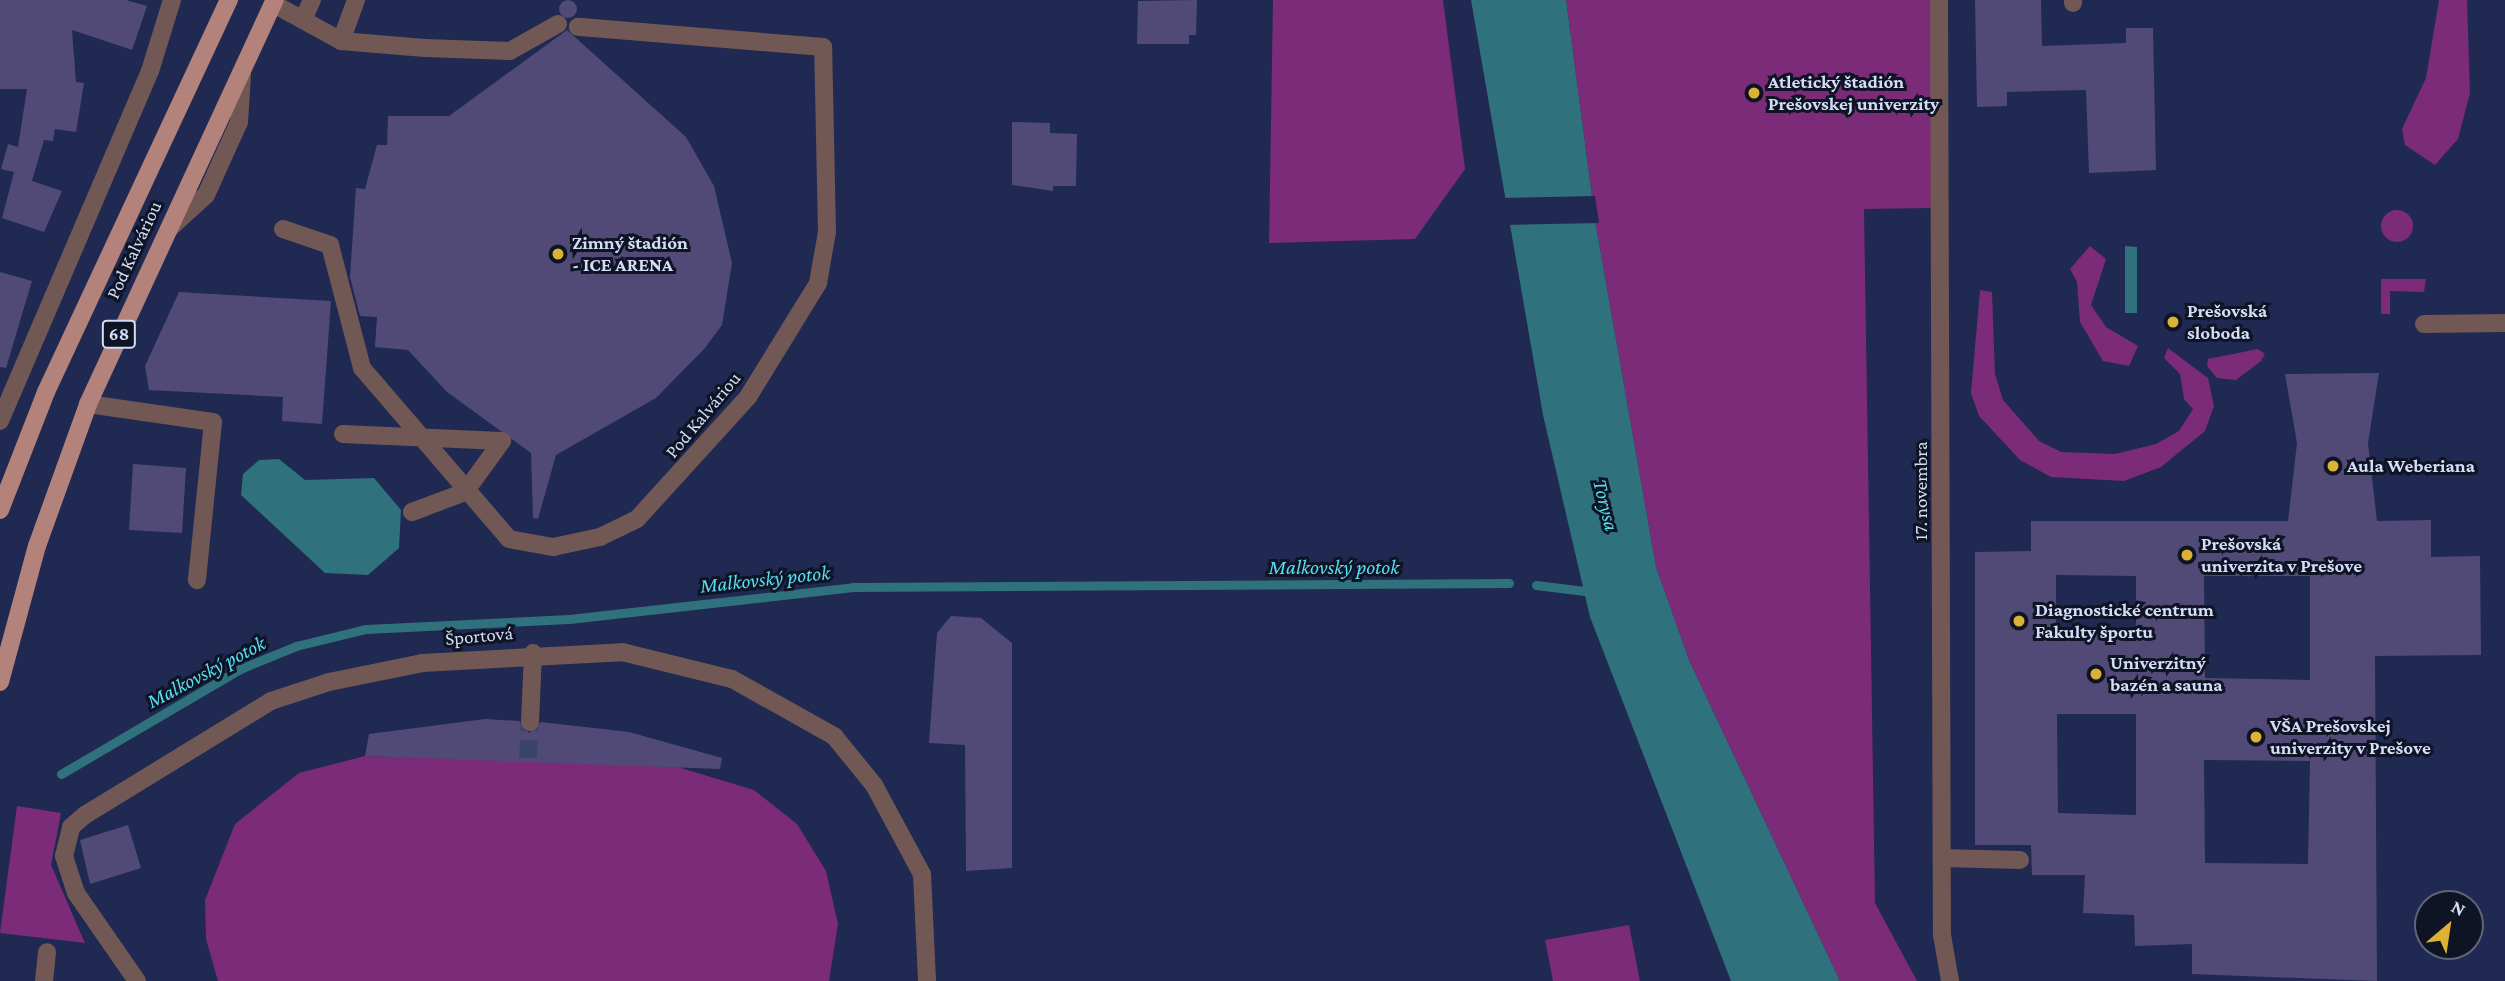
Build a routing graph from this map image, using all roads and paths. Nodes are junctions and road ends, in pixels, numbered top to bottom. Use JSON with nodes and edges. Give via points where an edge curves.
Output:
{"nodes":[{"id":1,"x":173,"y":0,"type":"edge"},
{"id":2,"x":218,"y":0,"type":"edge"},
{"id":3,"x":229,"y":0,"type":"edge"},
{"id":4,"x":312,"y":0,"type":"edge"},
{"id":5,"x":356,"y":0,"type":"edge"},
{"id":6,"x":1939,"y":0,"type":"edge"},
{"id":7,"x":274,"y":2,"type":"edge"},
{"id":8,"x":303,"y":20,"type":"junction"},
{"id":9,"x":558,"y":24,"type":"dead end"},
{"id":10,"x":218,"y":25,"type":"junction"},
{"id":11,"x":578,"y":27,"type":"dead end"},
{"id":12,"x":341,"y":41,"type":"junction"},
{"id":13,"x":283,"y":229,"type":"dead end"},
{"id":14,"x":2505,"y":323,"type":"edge"},
{"id":15,"x":2424,"y":324,"type":"dead end"},
{"id":16,"x":88,"y":404,"type":"junction"},
{"id":17,"x":0,"y":421,"type":"edge"},
{"id":18,"x":343,"y":434,"type":"dead end"},
{"id":19,"x":423,"y":442,"type":"junction"},
{"id":20,"x":465,"y":492,"type":"junction"},
{"id":21,"x":0,"y":510,"type":"edge"},
{"id":22,"x":412,"y":512,"type":"dead end"},
{"id":23,"x":197,"y":580,"type":"dead end"},
{"id":24,"x":533,"y":653,"type":"junction"},
{"id":25,"x":0,"y":682,"type":"edge"},
{"id":26,"x":530,"y":722,"type":"tunnel mouth"},
{"id":27,"x":1942,"y":858,"type":"junction"},
{"id":28,"x":2020,"y":860,"type":"dead end"},
{"id":29,"x":47,"y":952,"type":"dead end"},
{"id":30,"x":929,"y":974,"type":"edge"},
{"id":31,"x":44,"y":981,"type":"edge"},
{"id":32,"x":137,"y":981,"type":"edge"},
{"id":33,"x":1950,"y":981,"type":"edge"}],
"edges":[{"from":1,"to":17,"type":"street","via":[[150,71]]},
{"from":2,"to":10,"type":"street"},
{"from":3,"to":10,"type":"main road","name":"Pod Kalváriou","number":"68"},
{"from":4,"to":8,"type":"street"},
{"from":5,"to":12,"type":"street"},
{"from":6,"to":27,"type":"street","name":"17. novembra"},
{"from":7,"to":8,"type":"street","name":"Pod Kalváriou"},
{"from":7,"to":16,"type":"main road","name":"Pod Kalváriou","number":"68"},
{"from":8,"to":12,"type":"street","name":"Pod Kalváriou"},
{"from":9,"to":12,"type":"street","name":"Pod Kalváriou","via":[[510,51]]},
{"from":10,"to":21,"type":"main road","name":"Pod Kalváriou","number":"68","via":[[46,392]]},
{"from":11,"to":20,"type":"street","name":"Pod Kalváriou","via":[[823,47],[827,232],[818,283],[748,397],[637,519],[600,537],[553,547],[509,539]]},
{"from":13,"to":19,"type":"street","name":"Pod Kalváriou","via":[[330,244],[362,368]]},
{"from":14,"to":15,"type":"street"},
{"from":16,"to":23,"type":"street","via":[[213,422]]},
{"from":16,"to":25,"type":"main road","name":"Pod Kalváriou","number":"68","via":[[37,546]]},
{"from":18,"to":19,"type":"street"},
{"from":19,"to":20,"type":"street","name":"Pod Kalváriou"},
{"from":19,"to":20,"type":"street","via":[[502,441]]},
{"from":20,"to":22,"type":"street"},
{"from":24,"to":26,"type":"street"},
{"from":24,"to":30,"type":"street","name":"Športová","via":[[621,652],[732,679],[834,736],[874,785],[922,874]]},
{"from":24,"to":32,"type":"street","name":"Športová","via":[[422,663],[271,701],[85,815],[71,827],[64,856],[76,893]]},
{"from":27,"to":28,"type":"street"},
{"from":27,"to":33,"type":"street","name":"17. novembra","via":[[1942,935]]},
{"from":29,"to":31,"type":"street"}]}
